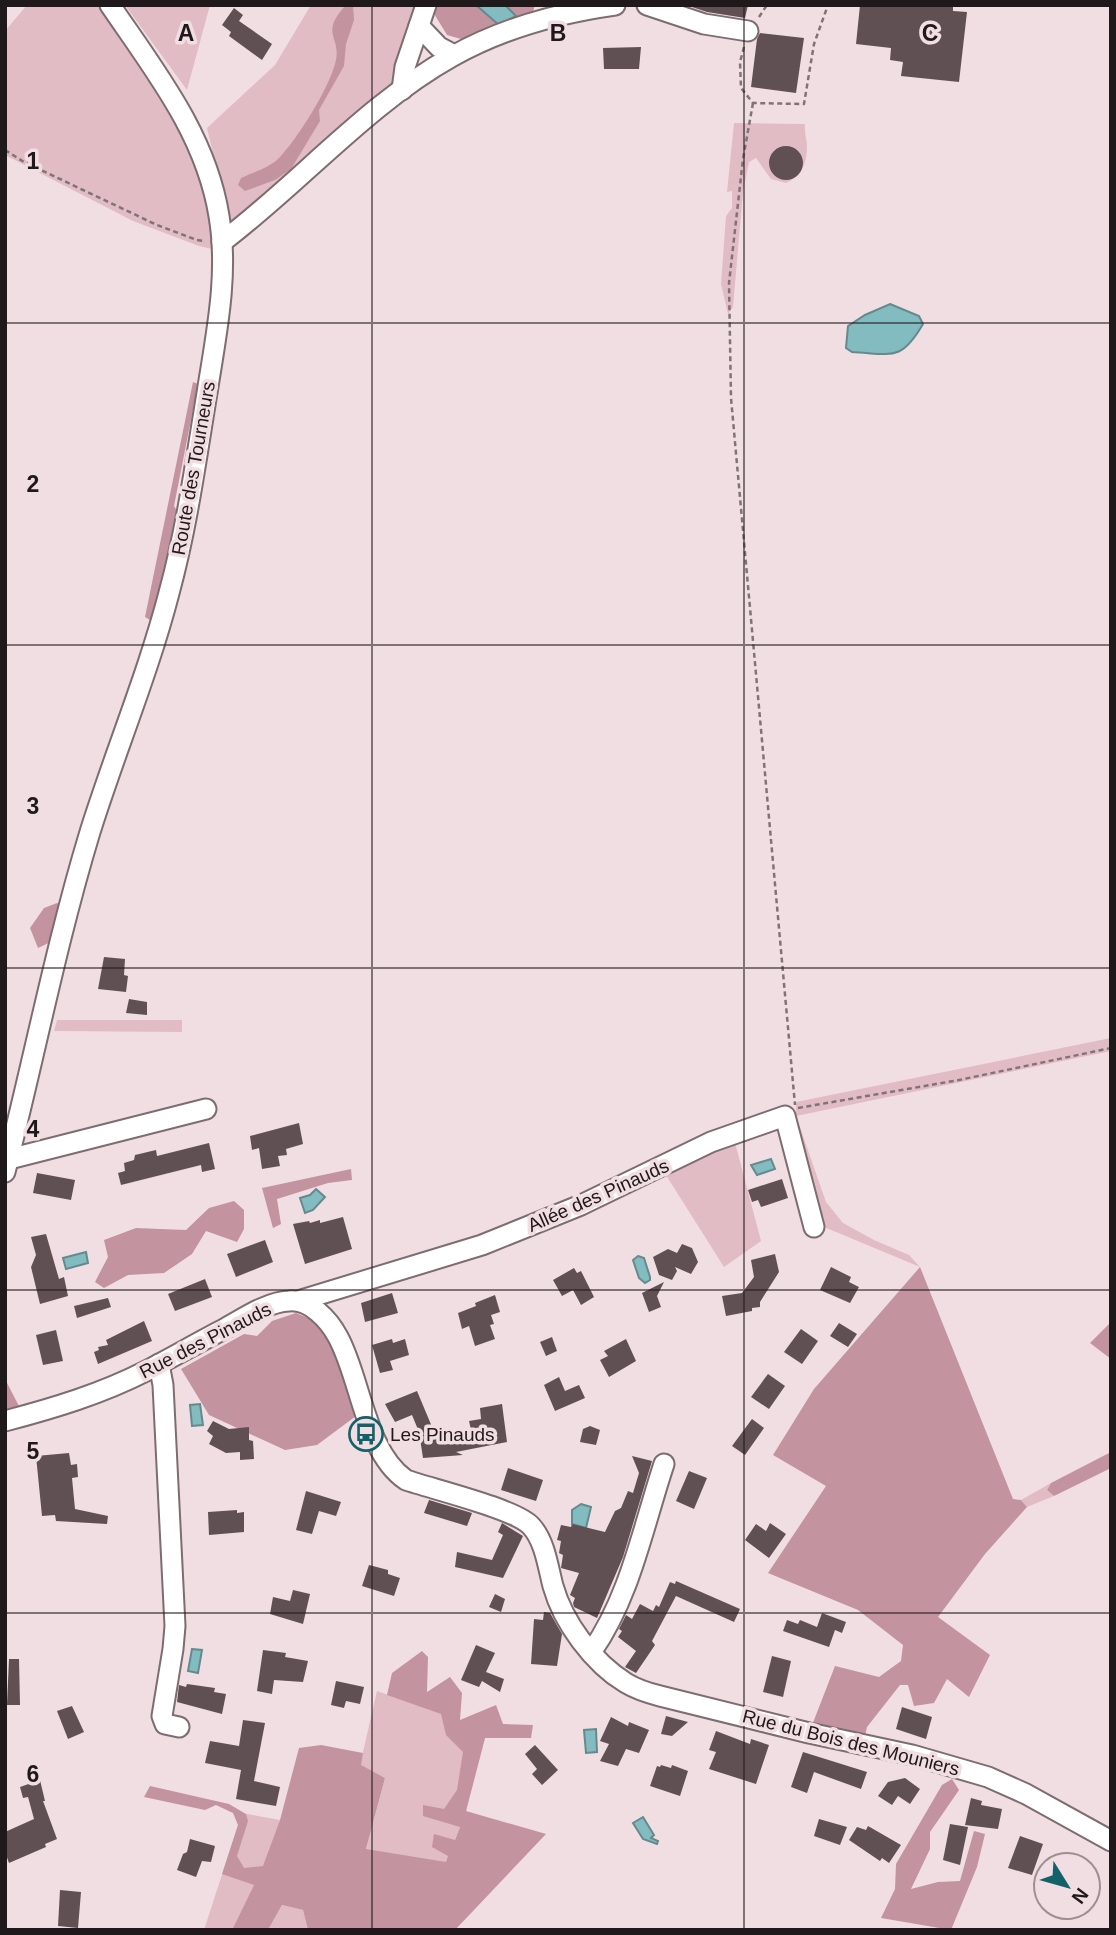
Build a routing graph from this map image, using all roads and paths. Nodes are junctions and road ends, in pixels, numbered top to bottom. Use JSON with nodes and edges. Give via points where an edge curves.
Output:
{"nodes":[{"id":1,"x":110,"y":5,"type":"edge"},
{"id":2,"x":426,"y":5,"type":"edge"},
{"id":3,"x":615,"y":5,"type":"edge"},
{"id":4,"x":647,"y":5,"type":"edge"},
{"id":5,"x":828,"y":5,"type":"edge"},
{"id":6,"x":419,"y":26,"type":"junction"},
{"id":7,"x":748,"y":31,"type":"joint"},
{"id":8,"x":454,"y":55,"type":"junction"},
{"id":9,"x":402,"y":90,"type":"junction"},
{"id":10,"x":753,"y":103,"type":"junction"},
{"id":11,"x":5,"y":150,"type":"edge"},
{"id":12,"x":222,"y":242,"type":"junction"},
{"id":13,"x":1111,"y":1048,"type":"edge"},
{"id":14,"x":206,"y":1109,"type":"dead end"},
{"id":15,"x":7,"y":1166,"type":"edge"},
{"id":16,"x":814,"y":1227,"type":"dead end"},
{"id":17,"x":298,"y":1301,"type":"junction"},
{"id":18,"x":159,"y":1364,"type":"junction"},
{"id":19,"x":5,"y":1421,"type":"edge"},
{"id":20,"x":664,"y":1464,"type":"dead end"},
{"id":21,"x":592,"y":1651,"type":"junction"},
{"id":22,"x":179,"y":1727,"type":"dead end"},
{"id":23,"x":1111,"y":1841,"type":"edge"}],
"edges":[{"from":1,"to":12,"type":"street","name":"Route des Tourneurs","via":[[168,89],[196,140],[214,191]]},
{"from":2,"to":6,"type":"street"},
{"from":3,"to":8,"type":"street","via":[[537,20]]},
{"from":4,"to":7,"type":"street","via":[[704,24]]},
{"from":5,"to":10,"type":"path","via":[[814,44],[804,104]]},
{"from":6,"to":8,"type":"street"},
{"from":6,"to":9,"type":"street"},
{"from":7,"to":10,"type":"path","via":[[740,62],[741,88]]},
{"from":8,"to":9,"type":"street"},
{"from":9,"to":12,"type":"street"},
{"from":10,"to":13,"type":"path","via":[[729,284],[731,398],[796,1102],[793,1111],[802,1105],[958,1080]]},
{"from":11,"to":12,"type":"path","via":[[157,225],[197,240]]},
{"from":12,"to":15,"type":"street","name":"Route des Tourneurs","via":[[220,300],[181,546],[155,641],[91,831]]},
{"from":14,"to":15,"type":"street"},
{"from":16,"to":17,"type":"street","name":"Allée des Pinauds","via":[[785,1116],[711,1142],[581,1205],[482,1245]]},
{"from":17,"to":18,"type":"street","name":"Rue des Pinauds","via":[[252,1314]]},
{"from":17,"to":21,"type":"street","name":"Rue des Pinauds","via":[[318,1312],[337,1336],[377,1443],[399,1475],[510,1513],[532,1527],[562,1614]]},
{"from":18,"to":19,"type":"street","name":"Rue des Pinauds","via":[[74,1402]]},
{"from":18,"to":22,"type":"street","via":[[175,1603],[162,1716],[166,1724]]},
{"from":20,"to":21,"type":"street","via":[[625,1585]]},
{"from":21,"to":23,"type":"street","name":"Rue du Bois des Mouniers","via":[[637,1689],[975,1773]]}]}
